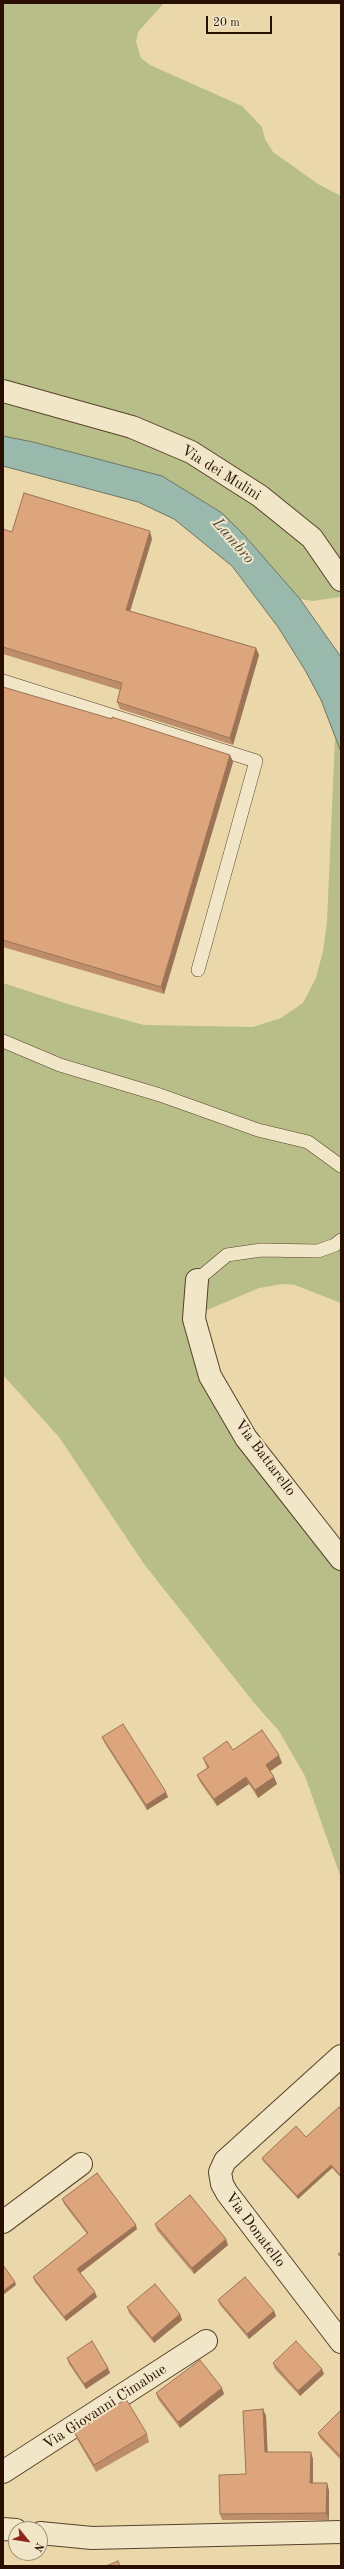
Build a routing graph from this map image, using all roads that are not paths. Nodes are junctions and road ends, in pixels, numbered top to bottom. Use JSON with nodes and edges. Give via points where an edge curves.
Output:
{"nodes":[{"id":1,"x":3,"y":391,"type":"edge"},
{"id":2,"x":341,"y":580,"type":"edge"},
{"id":3,"x":3,"y":681,"type":"edge"},
{"id":4,"x":198,"y":970,"type":"dead end"},
{"id":5,"x":3,"y":1041,"type":"edge"},
{"id":6,"x":341,"y":1166,"type":"edge"},
{"id":7,"x":341,"y":1240,"type":"edge"},
{"id":8,"x":197,"y":1280,"type":"joint"},
{"id":9,"x":341,"y":1559,"type":"edge"},
{"id":10,"x":341,"y":2056,"type":"edge"},
{"id":11,"x":80,"y":2164,"type":"dead end"},
{"id":12,"x":3,"y":2222,"type":"edge"},
{"id":13,"x":206,"y":2341,"type":"dead end"},
{"id":14,"x":341,"y":2342,"type":"edge"},
{"id":15,"x":3,"y":2472,"type":"edge"},
{"id":16,"x":341,"y":2532,"type":"edge"},
{"id":17,"x":48,"y":2533,"type":"edge"}],
"edges":[{"from":1,"to":2,"type":"street","name":"Via dei Mulini","via":[[132,427],[191,452],[260,496],[312,538]]},
{"from":3,"to":4,"type":"lane","via":[[256,761]]},
{"from":5,"to":6,"type":"lane","via":[[60,1065],[160,1095],[258,1130],[308,1142]]},
{"from":7,"to":8,"type":"lane","via":[[318,1251],[261,1250],[227,1255]]},
{"from":8,"to":9,"type":"street","name":"Via Battarello","via":[[194,1318],[210,1376],[246,1438]]},
{"from":10,"to":14,"type":"street","name":"Via Donatello","via":[[225,2161],[220,2172],[227,2193]]},
{"from":11,"to":12,"type":"street"},
{"from":13,"to":15,"type":"street","name":"Via Giovanni Cimabue"},
{"from":16,"to":17,"type":"street","via":[[92,2538]]}]}
